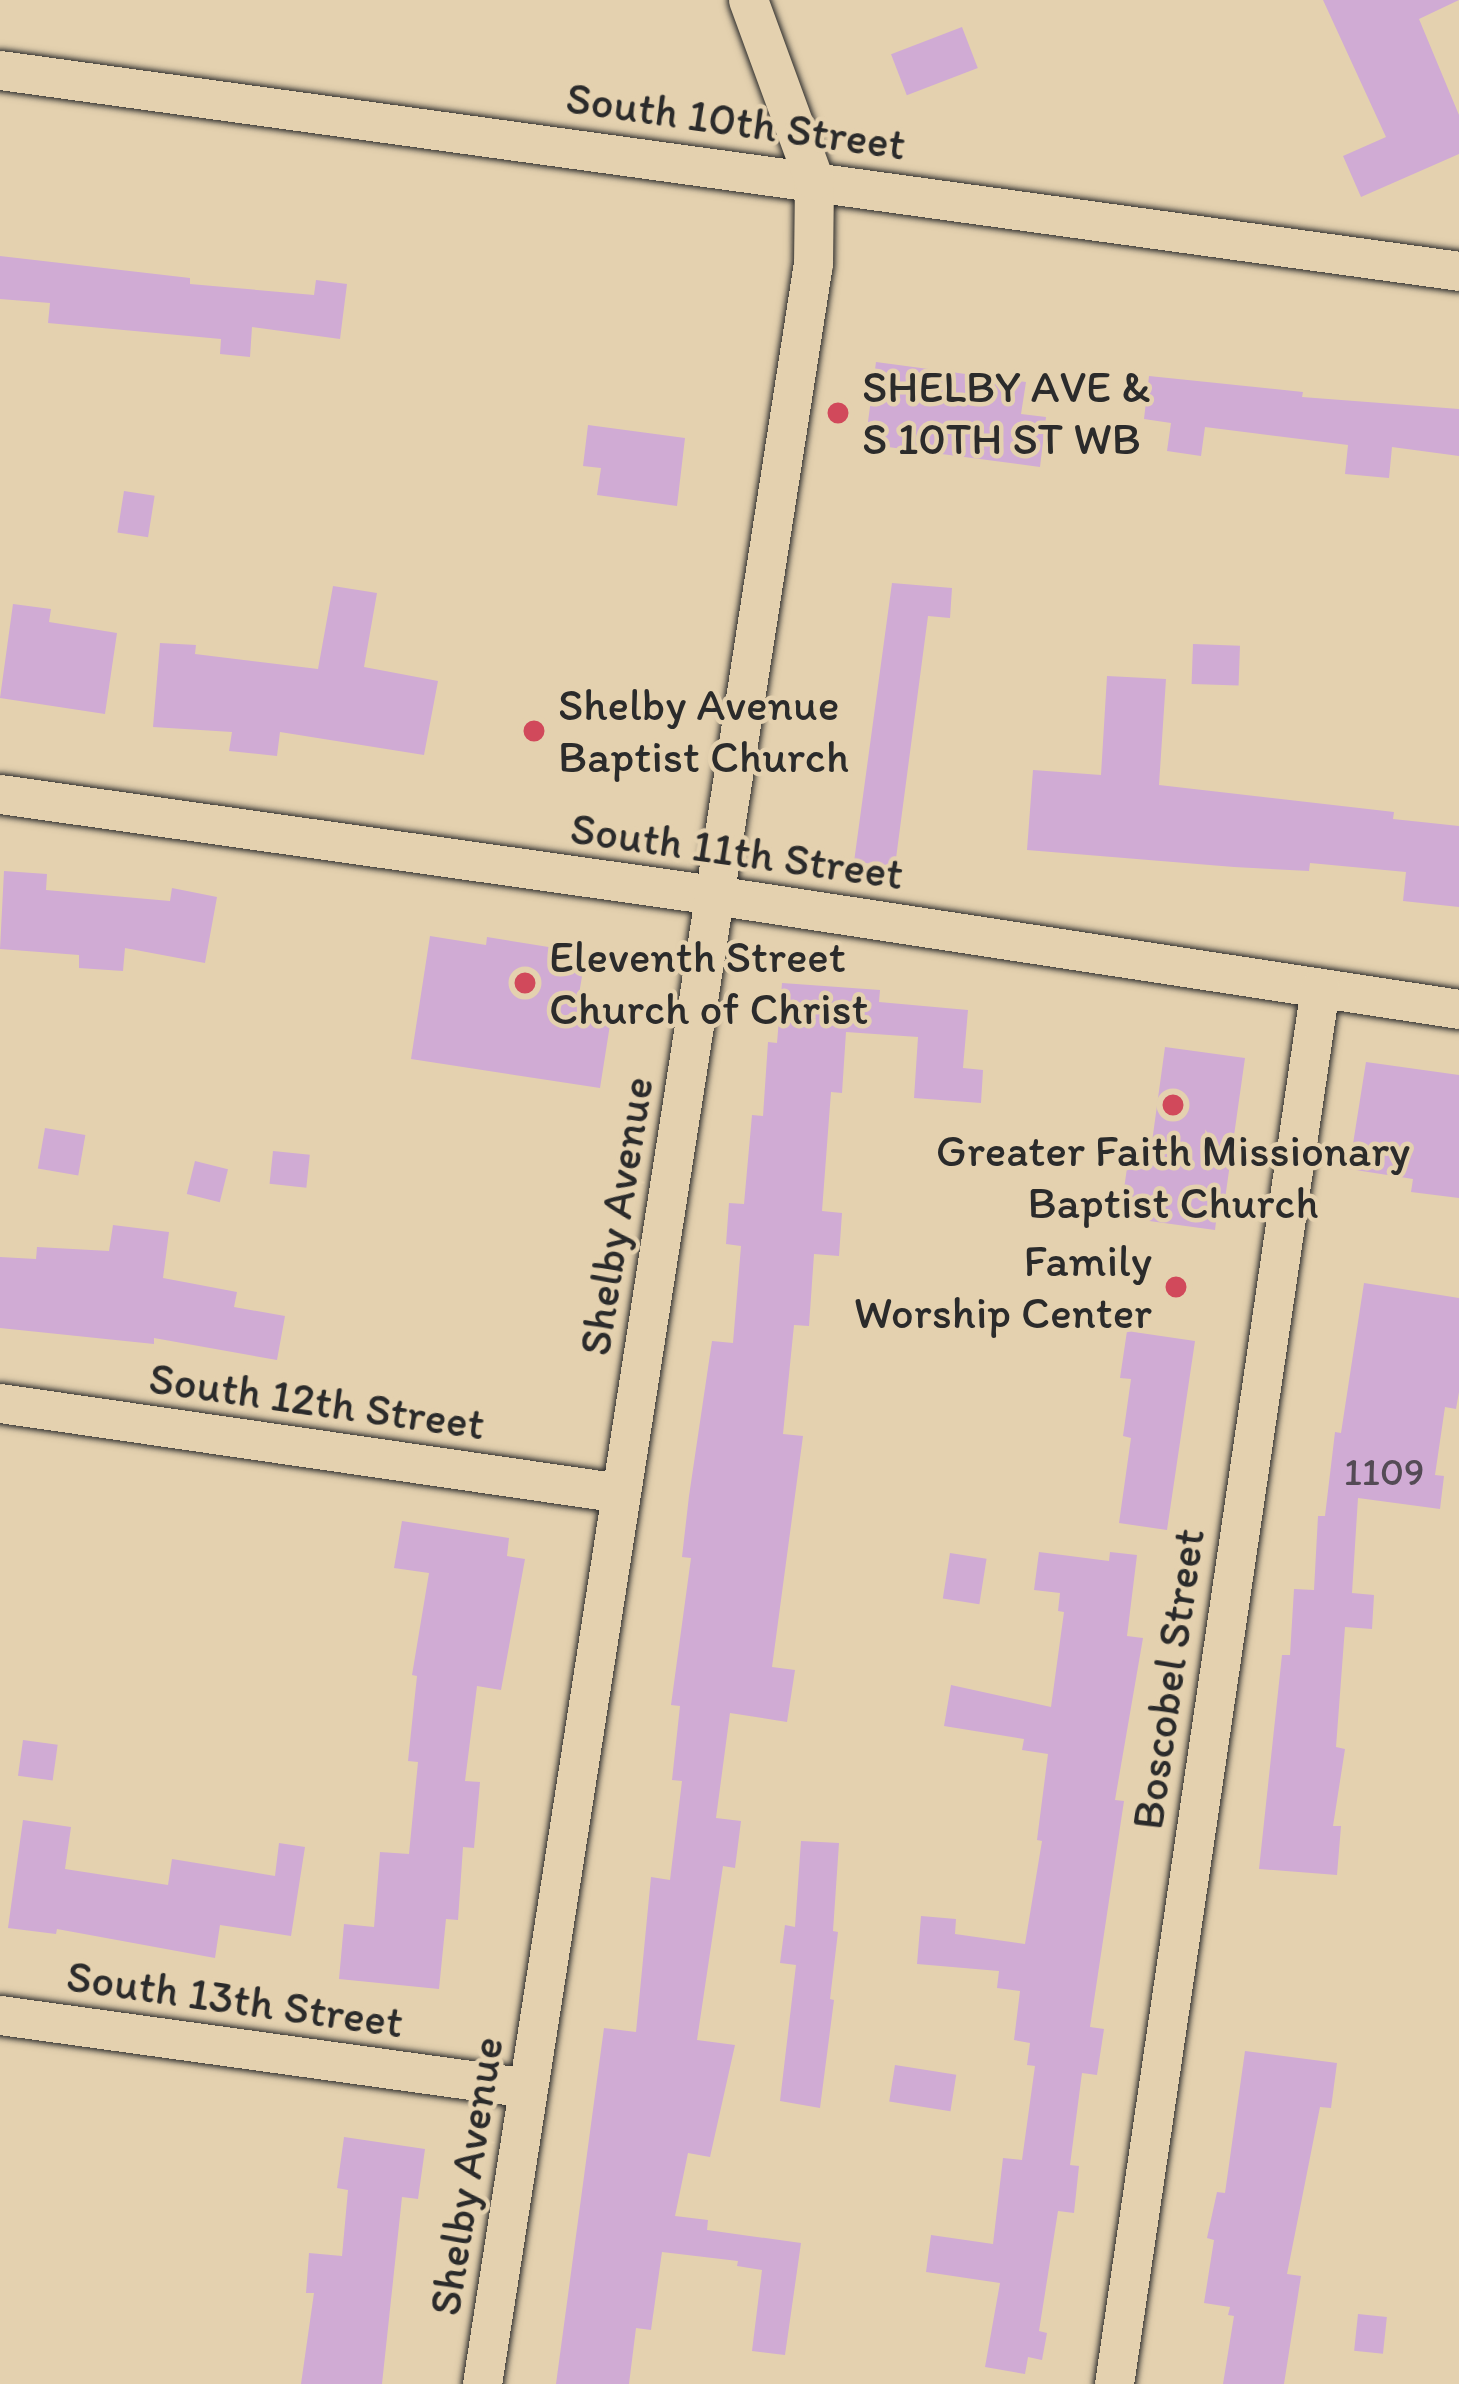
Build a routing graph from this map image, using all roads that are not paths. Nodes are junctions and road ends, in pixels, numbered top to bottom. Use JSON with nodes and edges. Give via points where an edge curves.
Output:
{"nodes":[{"id":1,"x":748,"y":0,"type":"edge"},
{"id":2,"x":0,"y":70,"type":"edge"},
{"id":3,"x":814,"y":180,"type":"junction"},
{"id":4,"x":1459,"y":271,"type":"edge"},
{"id":5,"x":0,"y":794,"type":"edge"},
{"id":6,"x":714,"y":895,"type":"junction"},
{"id":7,"x":1320,"y":988,"type":"junction"},
{"id":8,"x":1459,"y":1009,"type":"edge"},
{"id":9,"x":0,"y":1403,"type":"edge"},
{"id":10,"x":621,"y":1493,"type":"junction"},
{"id":11,"x":0,"y":2015,"type":"edge"},
{"id":12,"x":528,"y":2088,"type":"junction"},
{"id":13,"x":482,"y":2384,"type":"edge"},
{"id":14,"x":1114,"y":2384,"type":"edge"}],
"edges":[{"from":1,"to":3,"type":"street","name":"Shelby Avenue"},
{"from":2,"to":3,"type":"street","name":"South 10th Street"},
{"from":3,"to":4,"type":"street","name":"South 10th Street"},
{"from":3,"to":6,"type":"street","name":"Shelby Avenue","via":[[813,264]]},
{"from":5,"to":6,"type":"street","name":"South 11th Street"},
{"from":6,"to":7,"type":"street","name":"South 11th Street"},
{"from":6,"to":10,"type":"street","name":"Shelby Avenue"},
{"from":7,"to":8,"type":"street","name":"South 11th Street"},
{"from":7,"to":14,"type":"street","name":"Boscobel Street"},
{"from":9,"to":10,"type":"street","name":"South 12th Street"},
{"from":10,"to":12,"type":"street","name":"Shelby Avenue"},
{"from":11,"to":12,"type":"street","name":"South 13th Street"},
{"from":12,"to":13,"type":"street","name":"Shelby Avenue"}]}
